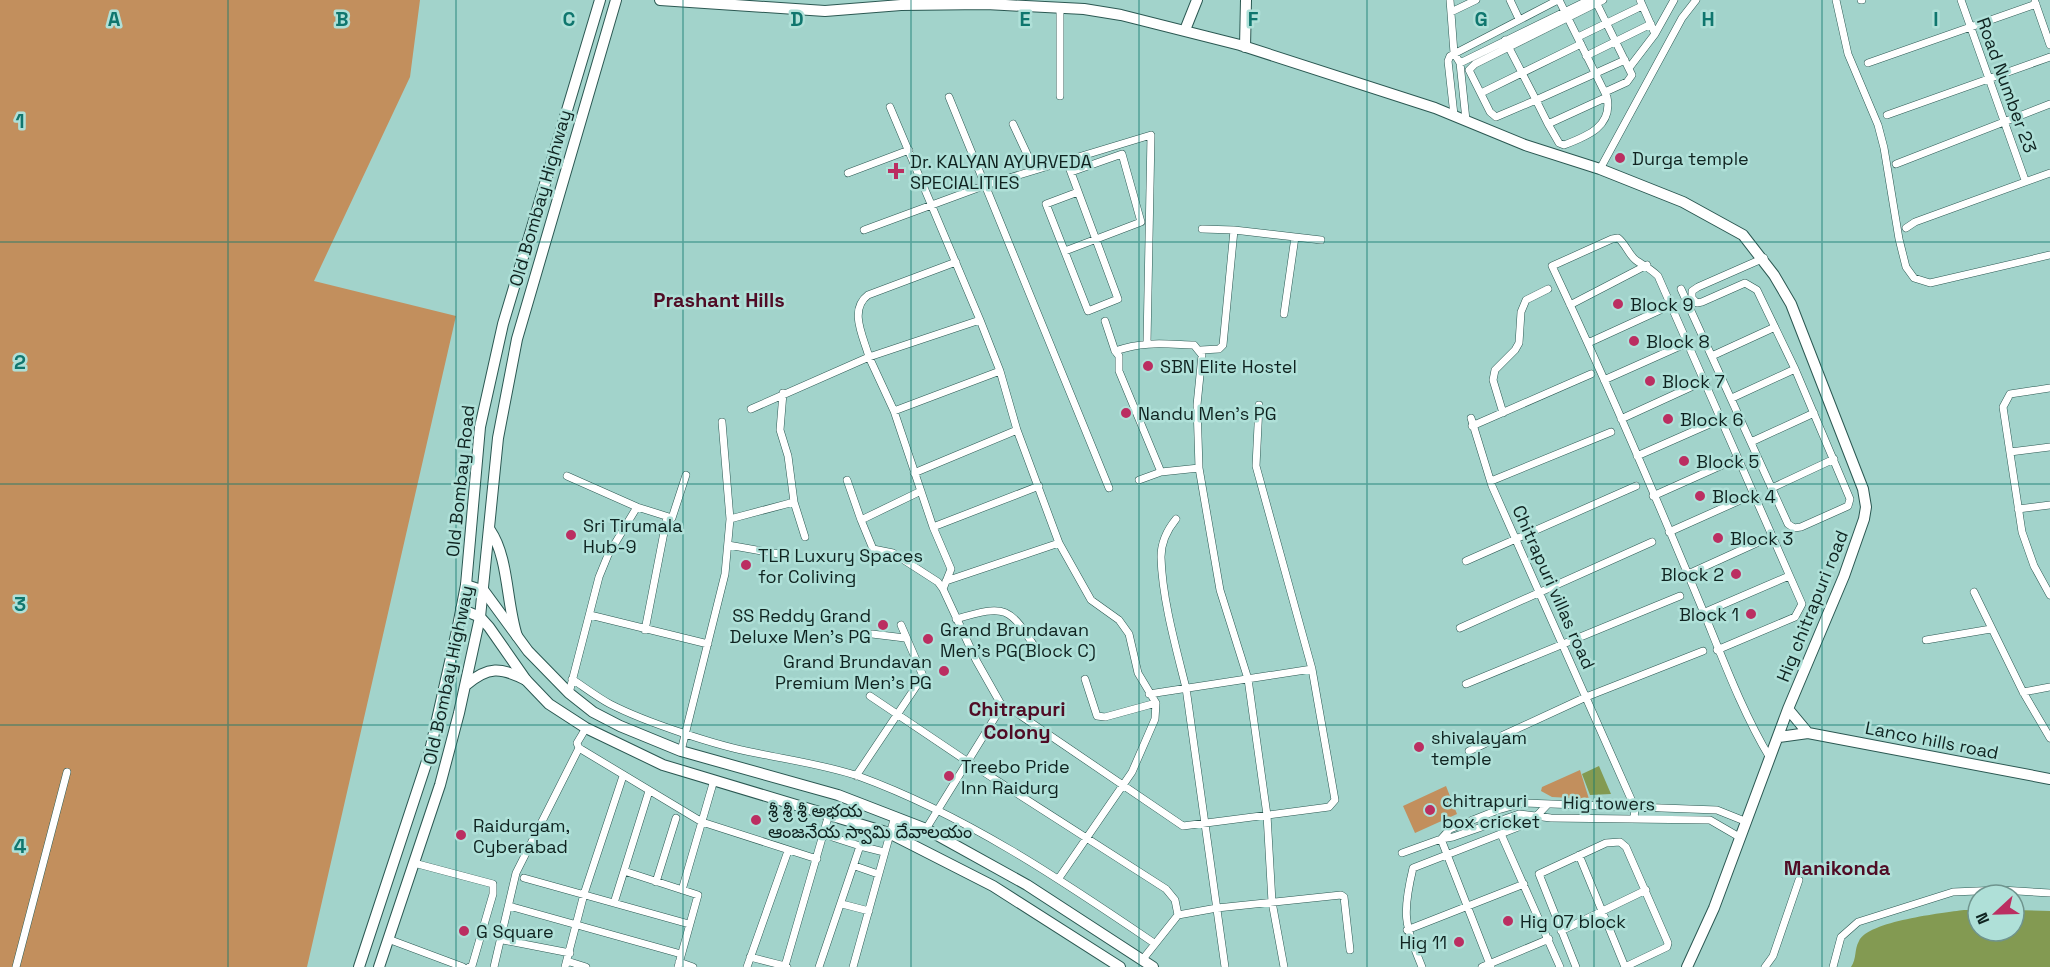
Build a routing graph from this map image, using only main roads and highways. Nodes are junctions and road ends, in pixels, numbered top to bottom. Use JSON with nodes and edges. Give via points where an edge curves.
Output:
{"nodes":[{"id":1,"x":600,"y":0,"type":"edge"},
{"id":2,"x":616,"y":0,"type":"edge"},
{"id":3,"x":660,"y":0,"type":"edge"},
{"id":4,"x":1197,"y":0,"type":"edge"},
{"id":5,"x":1246,"y":0,"type":"edge"},
{"id":6,"x":1185,"y":30,"type":"junction"},
{"id":7,"x":1245,"y":47,"type":"junction"},
{"id":8,"x":490,"y":530,"type":"junction"},
{"id":9,"x":466,"y":585,"type":"junction"},
{"id":10,"x":484,"y":591,"type":"junction"},
{"id":11,"x":461,"y":609,"type":"junction"},
{"id":12,"x":501,"y":615,"type":"junction"},
{"id":13,"x":480,"y":617,"type":"junction"},
{"id":14,"x":489,"y":627,"type":"junction"},
{"id":15,"x":517,"y":636,"type":"junction"},
{"id":16,"x":526,"y":680,"type":"junction"},
{"id":17,"x":466,"y":685,"type":"junction"},
{"id":18,"x":1788,"y":709,"type":"junction"},
{"id":19,"x":1808,"y":733,"type":"junction"},
{"id":20,"x":1779,"y":737,"type":"junction"},
{"id":21,"x":2050,"y":779,"type":"edge"},
{"id":22,"x":359,"y":967,"type":"edge"},
{"id":23,"x":379,"y":967,"type":"edge"},
{"id":24,"x":1120,"y":967,"type":"edge"},
{"id":25,"x":1153,"y":967,"type":"edge"},
{"id":26,"x":1687,"y":967,"type":"edge"}],
"edges":[{"from":1,"to":9,"type":"main road","name":"Old Bombay Road","via":[[492,368],[474,474]]},
{"from":2,"to":8,"type":"main road","name":"Old Bombay Highway","via":[[517,339],[498,438]]},
{"from":3,"to":6,"type":"main road","name":"Hig chitrapuri road","via":[[825,11],[953,4],[1060,7],[1121,15]]},
{"from":4,"to":6,"type":"main road"},
{"from":5,"to":7,"type":"main road"},
{"from":6,"to":7,"type":"main road","name":"Hig chitrapuri road"},
{"from":7,"to":18,"type":"main road","name":"Hig chitrapuri road","via":[[1454,115],[1683,202],[1743,235],[1764,258],[1795,314],[1863,489],[1866,507],[1845,576]]},
{"from":8,"to":10,"type":"main road","name":"Old Bombay Highway"},
{"from":8,"to":15,"type":"main road","via":[[499,543],[509,612]]},
{"from":9,"to":10,"type":"main road"},
{"from":9,"to":11,"type":"main road","name":"Old Bombay Road"},
{"from":10,"to":12,"type":"main road"},
{"from":10,"to":13,"type":"main road","name":"Old Bombay Highway"},
{"from":11,"to":13,"type":"main road"},
{"from":11,"to":22,"type":"main road","name":"Old Bombay Road","via":[[429,755]]},
{"from":12,"to":14,"type":"main road"},
{"from":12,"to":15,"type":"main road"},
{"from":13,"to":14,"type":"main road"},
{"from":13,"to":17,"type":"main road","name":"Old Bombay Highway"},
{"from":14,"to":16,"type":"main road"},
{"from":15,"to":25,"type":"main road","via":[[569,693],[593,712],[681,751],[838,795],[927,829],[1027,885]]},
{"from":16,"to":17,"type":"main road","via":[[511,672],[495,670],[480,673]]},
{"from":16,"to":24,"type":"main road","via":[[549,704],[586,728],[663,765],[889,833],[993,886]]},
{"from":17,"to":23,"type":"main road","name":"Old Bombay Highway","via":[[440,785]]},
{"from":18,"to":19,"type":"main road"},
{"from":18,"to":20,"type":"main road","name":"Hig chitrapuri road"},
{"from":19,"to":20,"type":"main road","name":"Lanco hills road"},
{"from":19,"to":21,"type":"main road","name":"Lanco hills road"},
{"from":20,"to":26,"type":"main road","name":"Hig chitrapuri road"}]}
